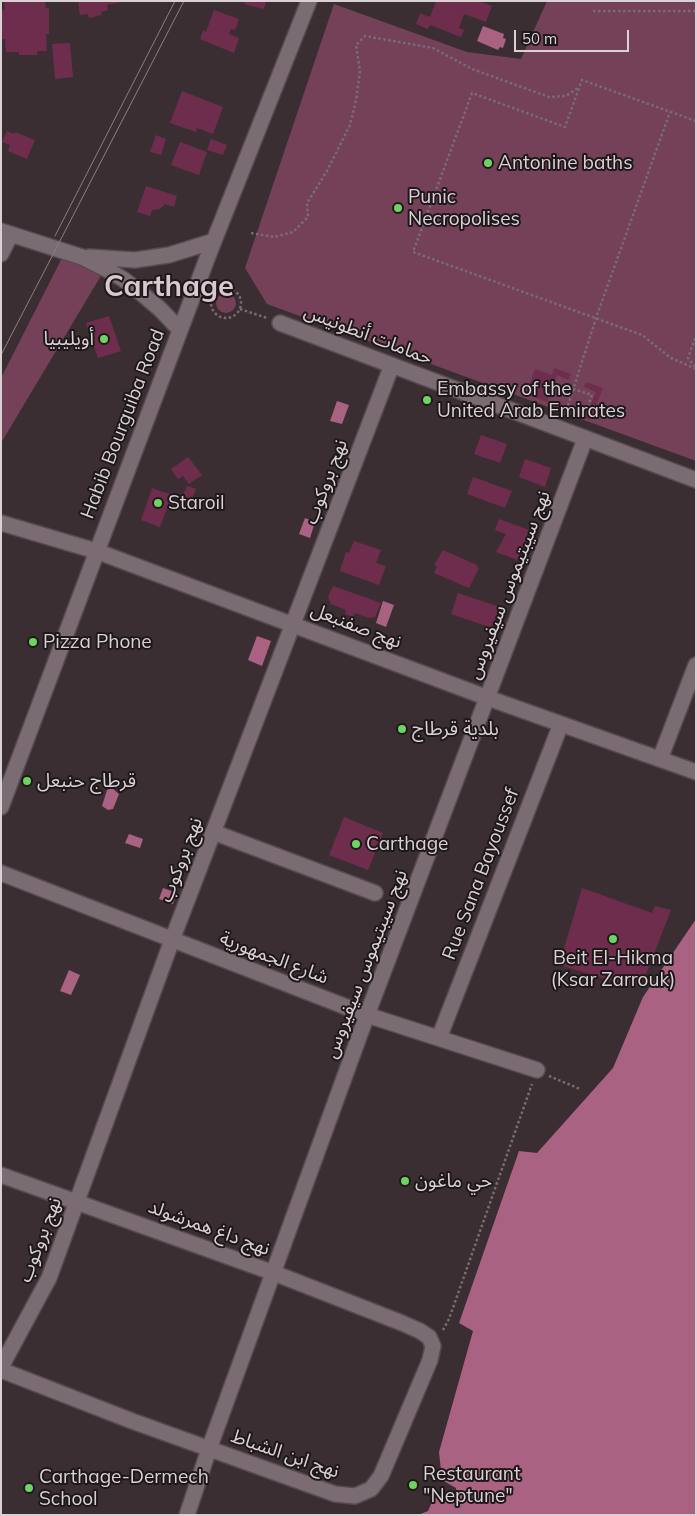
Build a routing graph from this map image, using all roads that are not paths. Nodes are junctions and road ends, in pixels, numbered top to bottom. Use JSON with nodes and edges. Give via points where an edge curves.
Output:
{"nodes":[{"id":1,"x":309,"y":1,"type":"edge"},
{"id":2,"x":6,"y":233,"type":"edge"},
{"id":3,"x":214,"y":241,"type":"junction"},
{"id":4,"x":1,"y":254,"type":"edge"},
{"id":5,"x":82,"y":257,"type":"junction"},
{"id":6,"x":280,"y":323,"type":"road end"},
{"id":7,"x":180,"y":330,"type":"junction"},
{"id":8,"x":392,"y":365,"type":"junction"},
{"id":9,"x":585,"y":439,"type":"junction"},
{"id":10,"x":696,"y":480,"type":"edge"},
{"id":11,"x":1,"y":523,"type":"edge"},
{"id":12,"x":96,"y":552,"type":"junction"},
{"id":13,"x":293,"y":624,"type":"junction"},
{"id":14,"x":696,"y":666,"type":"edge"},
{"id":15,"x":488,"y":698,"type":"junction"},
{"id":16,"x":561,"y":724,"type":"junction"},
{"id":17,"x":660,"y":760,"type":"junction"},
{"id":18,"x":696,"y":772,"type":"edge"},
{"id":19,"x":1,"y":807,"type":"edge"},
{"id":20,"x":213,"y":832,"type":"junction"},
{"id":21,"x":1,"y":873,"type":"edge"},
{"id":22,"x":375,"y":893,"type":"dead end"},
{"id":23,"x":172,"y":940,"type":"junction"},
{"id":24,"x":367,"y":1014,"type":"junction"},
{"id":25,"x":439,"y":1038,"type":"junction"},
{"id":26,"x":537,"y":1070,"type":"road end"},
{"id":27,"x":1,"y":1175,"type":"edge"},
{"id":28,"x":76,"y":1202,"type":"junction"},
{"id":29,"x":274,"y":1273,"type":"junction"},
{"id":30,"x":433,"y":1346,"type":"joint"},
{"id":31,"x":1,"y":1368,"type":"edge"},
{"id":32,"x":209,"y":1449,"type":"junction"},
{"id":33,"x":187,"y":1515,"type":"edge"}],
"edges":[{"from":1,"to":3,"type":"street","name":"Habib Bourguiba Road"},
{"from":2,"to":4,"type":"street"},
{"from":2,"to":5,"type":"street"},
{"from":3,"to":5,"type":"street","via":[[169,255],[135,260]]},
{"from":3,"to":7,"type":"street","name":"Habib Bourguiba Road"},
{"from":5,"to":7,"type":"street","via":[[123,279]]},
{"from":6,"to":8,"type":"street","name":"حمامات أنطونيس"},
{"from":7,"to":12,"type":"street","name":"Habib Bourguiba Road"},
{"from":8,"to":9,"type":"street","name":"حمامات أنطونيس"},
{"from":8,"to":13,"type":"street","name":"نهج بروكوب"},
{"from":9,"to":10,"type":"street","name":"حمامات أنطونيس"},
{"from":9,"to":15,"type":"street","name":"نهج سيبتيموس سيفيروس"},
{"from":11,"to":12,"type":"street","name":"نهج صفنبعل"},
{"from":12,"to":13,"type":"street","name":"نهج صفنبعل"},
{"from":12,"to":19,"type":"street","name":"Habib Bourguiba Road"},
{"from":13,"to":15,"type":"street","name":"نهج صفنبعل"},
{"from":13,"to":20,"type":"street","name":"نهج بروكوب"},
{"from":14,"to":17,"type":"street"},
{"from":15,"to":16,"type":"street","name":"نهج صفنبعل"},
{"from":15,"to":24,"type":"street","name":"نهج سيبتيموس سيفيروس"},
{"from":16,"to":17,"type":"street","name":"نهج صفنبعل"},
{"from":16,"to":25,"type":"street","name":"Rue Sana Bayoussef"},
{"from":17,"to":18,"type":"street","name":"نهج صفنبعل"},
{"from":20,"to":22,"type":"street"},
{"from":20,"to":23,"type":"street","name":"نهج بروكوب"},
{"from":21,"to":23,"type":"street","name":"شارع الجمهورية"},
{"from":23,"to":24,"type":"street","name":"شارع الجمهورية"},
{"from":23,"to":28,"type":"street","name":"نهج بروكوب"},
{"from":24,"to":25,"type":"street","name":"شارع الجمهورية"},
{"from":24,"to":29,"type":"street","name":"نهج سيبتيموس سيفيروس"},
{"from":25,"to":26,"type":"street","name":"شارع الجمهورية"},
{"from":27,"to":28,"type":"street","name":"نهج داغ همرشولد"},
{"from":28,"to":29,"type":"street","name":"نهج داغ همرشولد"},
{"from":28,"to":31,"type":"street","name":"نهج بروكوب","via":[[49,1278]]},
{"from":29,"to":30,"type":"street","name":"نهج داغ همرشولد","via":[[420,1331],[429,1337]]},
{"from":29,"to":32,"type":"street","name":"نهج سيبتيموس سيفيروس"},
{"from":30,"to":32,"type":"street","name":"نهج ابن الشباط","via":[[381,1476],[371,1489],[362,1494],[336,1494]]},
{"from":31,"to":32,"type":"street","name":"نهج ابن الشباط"},
{"from":32,"to":33,"type":"street","name":"نهج سيبتيموس سيفيروس"}]}
